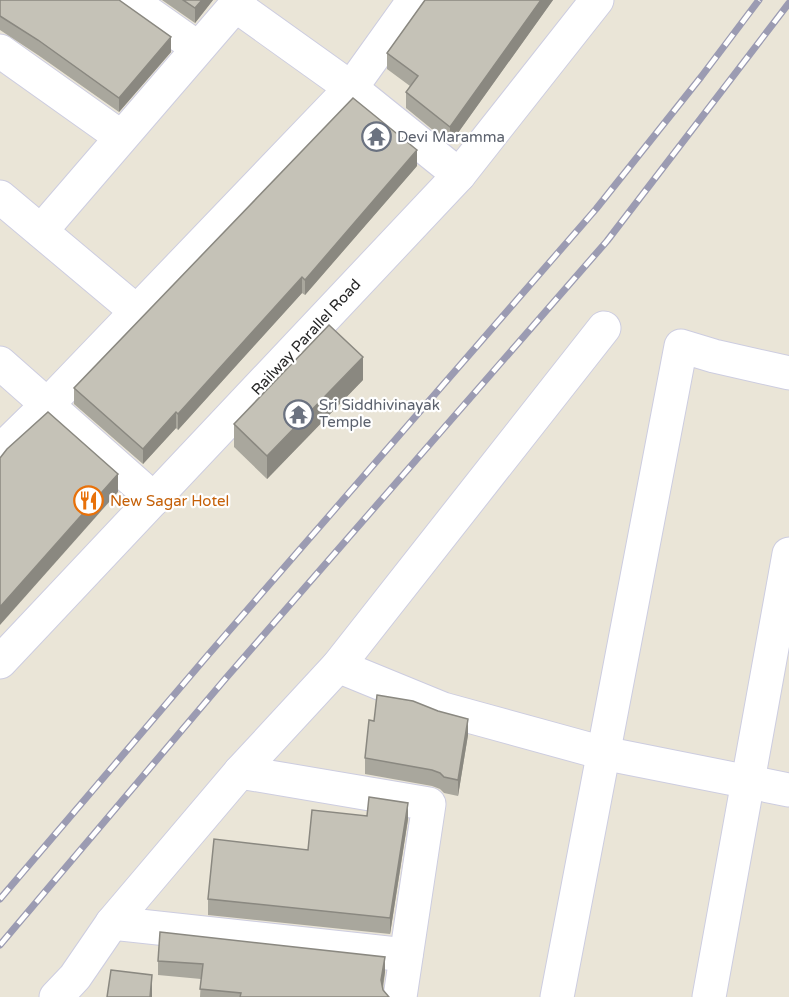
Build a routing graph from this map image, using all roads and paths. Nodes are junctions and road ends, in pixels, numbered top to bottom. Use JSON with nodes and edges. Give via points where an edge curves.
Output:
{"nodes":[{"id":1,"x":130,"y":0,"type":"edge"},
{"id":2,"x":414,"y":0,"type":"edge"},
{"id":3,"x":597,"y":0,"type":"edge"},
{"id":4,"x":237,"y":2,"type":"edge"},
{"id":5,"x":198,"y":48,"type":"junction"},
{"id":6,"x":0,"y":51,"type":"edge"},
{"id":7,"x":351,"y":88,"type":"junction"},
{"id":8,"x":121,"y":137,"type":"junction"},
{"id":9,"x":459,"y":175,"type":"junction"},
{"id":10,"x":0,"y":196,"type":"edge"},
{"id":11,"x":41,"y":231,"type":"junction"},
{"id":12,"x":136,"y":311,"type":"junction"},
{"id":13,"x":604,"y":328,"type":"dead end"},
{"id":14,"x":0,"y":363,"type":"edge"},
{"id":15,"x":789,"y":373,"type":"edge"},
{"id":16,"x":47,"y":405,"type":"junction"},
{"id":17,"x":0,"y":450,"type":"edge"},
{"id":18,"x":154,"y":499,"type":"junction"},
{"id":19,"x":789,"y":554,"type":"edge"},
{"id":20,"x":0,"y":662,"type":"edge"},
{"id":21,"x":338,"y":666,"type":"junction"},
{"id":22,"x":603,"y":753,"type":"junction"},
{"id":23,"x":240,"y":772,"type":"junction"},
{"id":24,"x":748,"y":783,"type":"junction"},
{"id":25,"x":789,"y":790,"type":"edge"},
{"id":26,"x":112,"y":923,"type":"junction"},
{"id":27,"x":406,"y":955,"type":"junction"},
{"id":28,"x":69,"y":990,"type":"edge"},
{"id":29,"x":400,"y":997,"type":"edge"},
{"id":30,"x":557,"y":997,"type":"edge"},
{"id":31,"x":709,"y":997,"type":"edge"}],
"edges":[{"from":1,"to":5,"type":"street"},
{"from":2,"to":7,"type":"street"},
{"from":3,"to":9,"type":"street","name":"Railway Parallel Road"},
{"from":4,"to":5,"type":"street"},
{"from":4,"to":7,"type":"street"},
{"from":5,"to":8,"type":"street"},
{"from":6,"to":8,"type":"street"},
{"from":7,"to":9,"type":"street"},
{"from":7,"to":12,"type":"street"},
{"from":8,"to":11,"type":"street"},
{"from":9,"to":18,"type":"street","name":"Railway Parallel Road"},
{"from":10,"to":11,"type":"street"},
{"from":11,"to":12,"type":"street"},
{"from":12,"to":16,"type":"street"},
{"from":13,"to":21,"type":"street"},
{"from":14,"to":16,"type":"street"},
{"from":15,"to":22,"type":"street","via":[[681,346]]},
{"from":16,"to":17,"type":"street"},
{"from":16,"to":18,"type":"street"},
{"from":18,"to":20,"type":"street","name":"Railway Parallel Road"},
{"from":19,"to":24,"type":"street"},
{"from":21,"to":22,"type":"street","via":[[442,710]]},
{"from":21,"to":23,"type":"street"},
{"from":22,"to":24,"type":"street"},
{"from":22,"to":30,"type":"street"},
{"from":23,"to":26,"type":"street"},
{"from":23,"to":27,"type":"street","via":[[429,804]]},
{"from":24,"to":25,"type":"street"},
{"from":24,"to":31,"type":"street"},
{"from":26,"to":27,"type":"street"},
{"from":26,"to":28,"type":"street"},
{"from":27,"to":29,"type":"street"}]}
